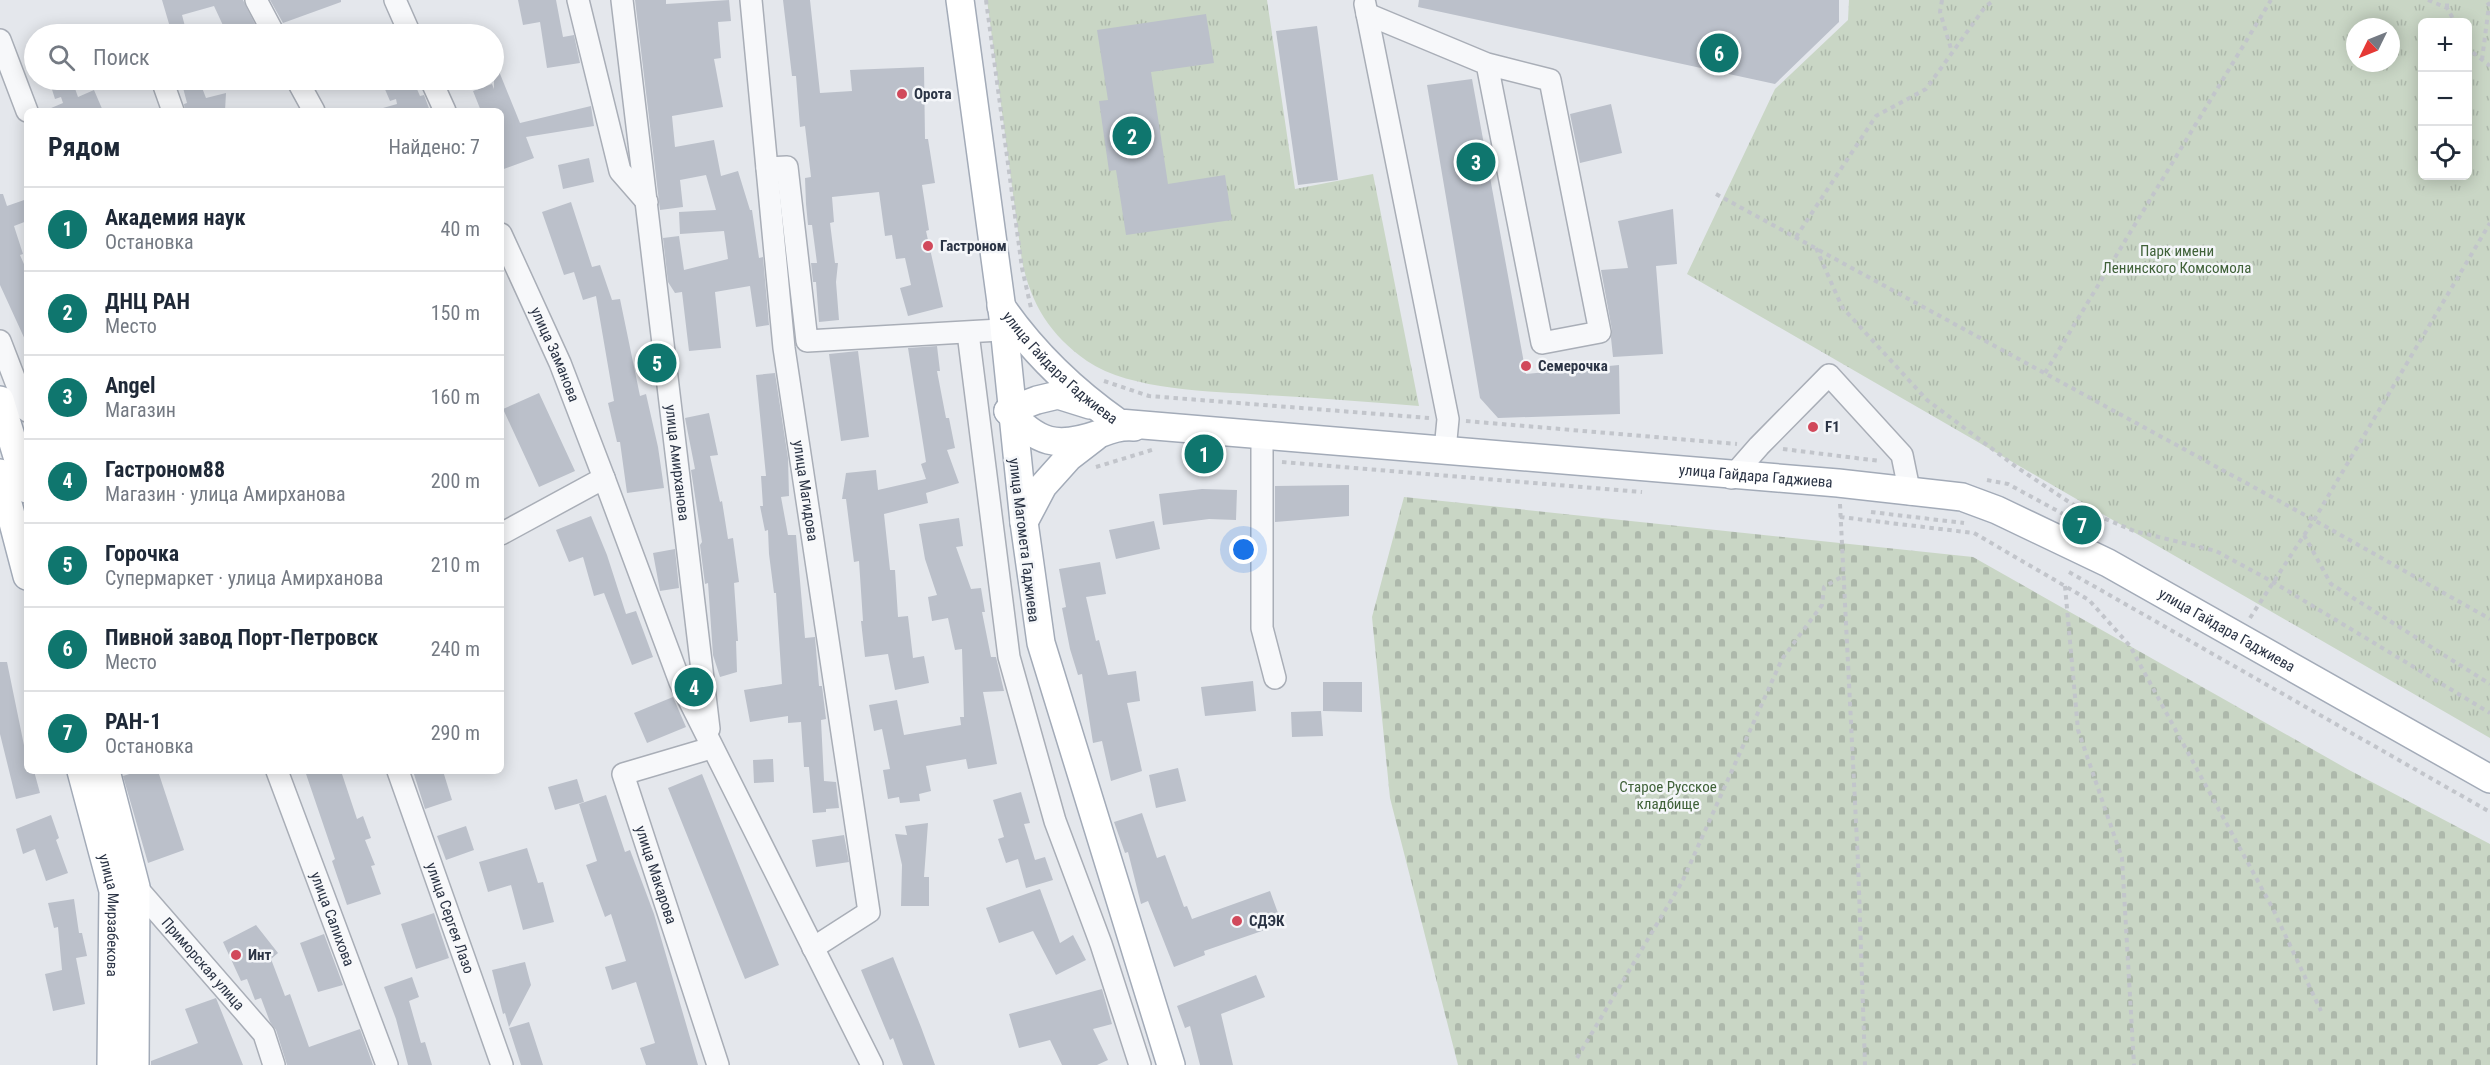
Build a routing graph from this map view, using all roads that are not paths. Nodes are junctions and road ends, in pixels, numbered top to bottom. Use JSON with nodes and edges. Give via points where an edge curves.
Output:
{"nodes":[{"id":1,"x":256,"y":0,"type":"edge"},
{"id":2,"x":395,"y":0,"type":"edge"},
{"id":3,"x":578,"y":0,"type":"edge"},
{"id":4,"x":622,"y":0,"type":"edge"},
{"id":5,"x":752,"y":0,"type":"edge"},
{"id":6,"x":959,"y":0,"type":"edge"},
{"id":7,"x":1365,"y":7,"type":"edge"},
{"id":8,"x":269,"y":24,"type":"edge"},
{"id":9,"x":406,"y":24,"type":"edge"},
{"id":10,"x":0,"y":40,"type":"edge"},
{"id":11,"x":1487,"y":64,"type":"junction"},
{"id":12,"x":166,"y":90,"type":"edge"},
{"id":13,"x":302,"y":90,"type":"edge"},
{"id":14,"x":436,"y":90,"type":"edge"},
{"id":15,"x":26,"y":108,"type":"edge"},
{"id":16,"x":172,"y":108,"type":"edge"},
{"id":17,"x":312,"y":108,"type":"edge"},
{"id":18,"x":444,"y":108,"type":"edge"},
{"id":19,"x":767,"y":168,"type":"junction"},
{"id":20,"x":647,"y":202,"type":"junction"},
{"id":21,"x":504,"y":241,"type":"edge"},
{"id":22,"x":1000,"y":318,"type":"junction"},
{"id":23,"x":968,"y":333,"type":"junction"},
{"id":24,"x":0,"y":341,"type":"edge"},
{"id":25,"x":0,"y":400,"type":"edge"},
{"id":26,"x":24,"y":403,"type":"edge"},
{"id":27,"x":1097,"y":408,"type":"junction"},
{"id":28,"x":1011,"y":412,"type":"junction"},
{"id":29,"x":1108,"y":430,"type":"junction"},
{"id":30,"x":13,"y":437,"type":"edge"},
{"id":31,"x":1263,"y":446,"type":"junction"},
{"id":32,"x":1445,"y":450,"type":"junction"},
{"id":33,"x":0,"y":473,"type":"edge"},
{"id":34,"x":1732,"y":476,"type":"junction"},
{"id":35,"x":24,"y":478,"type":"edge"},
{"id":36,"x":604,"y":478,"type":"junction"},
{"id":37,"x":1909,"y":492,"type":"junction"},
{"id":38,"x":1024,"y":522,"type":"junction"},
{"id":39,"x":504,"y":532,"type":"edge"},
{"id":40,"x":24,"y":565,"type":"edge"},
{"id":41,"x":1275,"y":678,"type":"dead end"},
{"id":42,"x":711,"y":748,"type":"junction"},
{"id":43,"x":82,"y":774,"type":"edge"},
{"id":44,"x":106,"y":774,"type":"edge"},
{"id":45,"x":278,"y":774,"type":"edge"},
{"id":46,"x":399,"y":774,"type":"edge"},
{"id":47,"x":2490,"y":779,"type":"edge"},
{"id":48,"x":2490,"y":784,"type":"edge"},
{"id":49,"x":125,"y":889,"type":"junction"},
{"id":50,"x":813,"y":948,"type":"junction"},
{"id":51,"x":111,"y":1065,"type":"edge"},
{"id":52,"x":135,"y":1065,"type":"edge"},
{"id":53,"x":274,"y":1065,"type":"edge"},
{"id":54,"x":387,"y":1065,"type":"edge"},
{"id":55,"x":502,"y":1065,"type":"edge"},
{"id":56,"x":718,"y":1065,"type":"edge"},
{"id":57,"x":872,"y":1065,"type":"edge"},
{"id":58,"x":1140,"y":1065,"type":"edge"},
{"id":59,"x":1166,"y":1065,"type":"edge"},
{"id":60,"x":1171,"y":1065,"type":"edge"}],
"edges":[{"from":1,"to":8,"type":"street"},
{"from":2,"to":9,"type":"street"},
{"from":3,"to":20,"type":"street","via":[[620,171]]},
{"from":4,"to":20,"type":"street","name":"улица Амирханова"},
{"from":5,"to":19,"type":"street","name":"улица Магидова"},
{"from":6,"to":22,"type":"main road","name":"улица Магомета Гаджиева"},
{"from":7,"to":11,"type":"street"},
{"from":7,"to":32,"type":"street","via":[[1448,419]]},
{"from":10,"to":15,"type":"street"},
{"from":11,"to":11,"type":"street","via":[[1550,80],[1600,332],[1542,343]]},
{"from":12,"to":16,"type":"street"},
{"from":13,"to":17,"type":"street"},
{"from":14,"to":18,"type":"street"},
{"from":19,"to":23,"type":"street","via":[[787,167],[807,341]]},
{"from":19,"to":50,"type":"street","name":"улица Магидова","via":[[784,348],[869,912]]},
{"from":20,"to":42,"type":"street","name":"улица Амирханова"},
{"from":21,"to":36,"type":"street","name":"улица Заманова","via":[[560,363]]},
{"from":22,"to":23,"type":"street"},
{"from":22,"to":27,"type":"main road","name":"улица Гайдара Гаджиева"},
{"from":22,"to":28,"type":"main road","name":"улица Магомета Гаджиева"},
{"from":23,"to":58,"type":"street","via":[[1009,657],[1055,821]]},
{"from":24,"to":26,"type":"street"},
{"from":25,"to":30,"type":"main road"},
{"from":27,"to":28,"type":"main road","via":[[1058,395]]},
{"from":27,"to":31,"type":"main road","name":"улица Гайдара Гаджиева","via":[[1119,423]]},
{"from":28,"to":29,"type":"main road","name":"улица Гайдара Гаджиева","via":[[1039,438],[1052,442]]},
{"from":28,"to":38,"type":"main road","name":"улица Магомета Гаджиева"},
{"from":28,"to":59,"type":"main road","name":"улица Магомета Гаджиева","via":[[1037,644]]},
{"from":29,"to":31,"type":"main road","name":"улица Гайдара Гаджиева"},
{"from":29,"to":38,"type":"main road","via":[[1069,457],[1043,486]]},
{"from":30,"to":35,"type":"main road"},
{"from":31,"to":32,"type":"main road","name":"улица Гайдара Гаджиева"},
{"from":31,"to":34,"type":"main road","name":"улица Гайдара Гаджиева","via":[[1444,454]]},
{"from":31,"to":41,"type":"street","via":[[1262,628]]},
{"from":32,"to":34,"type":"main road","name":"улица Гайдара Гаджиева"},
{"from":33,"to":40,"type":"main road"},
{"from":34,"to":37,"type":"main road","name":"улица Гайдара Гаджиева"},
{"from":34,"to":37,"type":"main road","name":"улица Гайдара Гаджиева","via":[[1839,503]]},
{"from":34,"to":37,"type":"street","via":[[1829,375],[1902,455]]},
{"from":36,"to":39,"type":"street"},
{"from":36,"to":42,"type":"street","name":"улица Заманова","via":[[680,682]]},
{"from":37,"to":47,"type":"main road","name":"улица Гайдара Гаджиева","via":[[1962,497],[2108,563]]},
{"from":37,"to":48,"type":"main road","name":"улица Гайдара Гаджиева","via":[[1996,513],[2097,562]]},
{"from":38,"to":60,"type":"main road","name":"улица Магомета Гаджиева","via":[[1041,643]]},
{"from":42,"to":50,"type":"street"},
{"from":42,"to":56,"type":"street","name":"улица Макарова","via":[[623,774]]},
{"from":43,"to":49,"type":"main road","name":"улица Мирзабекова"},
{"from":44,"to":49,"type":"main road","name":"улица Мирзабекова"},
{"from":45,"to":54,"type":"street","name":"улица Салихова"},
{"from":46,"to":55,"type":"street","name":"улица Сергея Лазо"},
{"from":49,"to":51,"type":"main road","name":"улица Мирзабекова"},
{"from":49,"to":52,"type":"main road","name":"улица Мирзабекова"},
{"from":49,"to":53,"type":"street","name":"Приморская улица","via":[[264,1034]]},
{"from":50,"to":57,"type":"street"}]}
